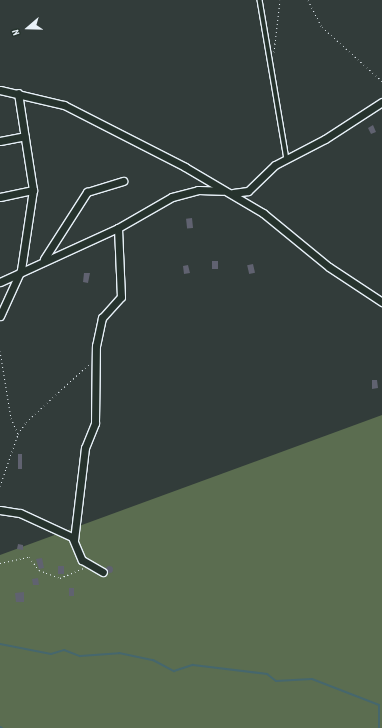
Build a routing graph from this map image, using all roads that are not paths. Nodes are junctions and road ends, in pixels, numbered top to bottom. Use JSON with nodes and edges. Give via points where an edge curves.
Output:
{"nodes":[{"id":1,"x":260,"y":0,"type":"edge"},
{"id":2,"x":0,"y":90,"type":"edge"},
{"id":3,"x":18,"y":93,"type":"junction"},
{"id":4,"x":382,"y":102,"type":"edge"},
{"id":5,"x":25,"y":136,"type":"junction"},
{"id":6,"x":0,"y":141,"type":"edge"},
{"id":7,"x":287,"y":159,"type":"junction"},
{"id":8,"x":123,"y":182,"type":"dead end"},
{"id":9,"x":33,"y":190,"type":"junction"},
{"id":10,"x":226,"y":192,"type":"junction"},
{"id":11,"x":0,"y":197,"type":"edge"},
{"id":12,"x":118,"y":228,"type":"junction"},
{"id":13,"x":43,"y":260,"type":"junction"},
{"id":14,"x":21,"y":270,"type":"junction"},
{"id":15,"x":0,"y":282,"type":"edge"},
{"id":16,"x":382,"y":302,"type":"edge"},
{"id":17,"x":0,"y":316,"type":"edge"},
{"id":18,"x":0,"y":510,"type":"edge"},
{"id":19,"x":74,"y":540,"type":"junction"},
{"id":20,"x":103,"y":572,"type":"dead end"}],
"edges":[{"from":1,"to":7,"type":"lane"},
{"from":2,"to":3,"type":"street"},
{"from":3,"to":5,"type":"street"},
{"from":3,"to":10,"type":"street","via":[[71,108]]},
{"from":4,"to":7,"type":"street"},
{"from":5,"to":6,"type":"street"},
{"from":5,"to":9,"type":"street"},
{"from":7,"to":10,"type":"street","via":[[248,191]]},
{"from":8,"to":13,"type":"street","via":[[87,192]]},
{"from":9,"to":11,"type":"street"},
{"from":9,"to":14,"type":"street"},
{"from":10,"to":12,"type":"street","via":[[198,190],[172,197]]},
{"from":10,"to":16,"type":"street","via":[[263,213],[329,267]]},
{"from":12,"to":13,"type":"street"},
{"from":12,"to":19,"type":"street","via":[[122,297],[102,318],[94,359],[95,423],[85,448]]},
{"from":13,"to":14,"type":"street"},
{"from":14,"to":15,"type":"street"},
{"from":14,"to":17,"type":"street"},
{"from":18,"to":19,"type":"street","via":[[20,512]]},
{"from":19,"to":20,"type":"street","via":[[79,556],[89,566]]}]}
